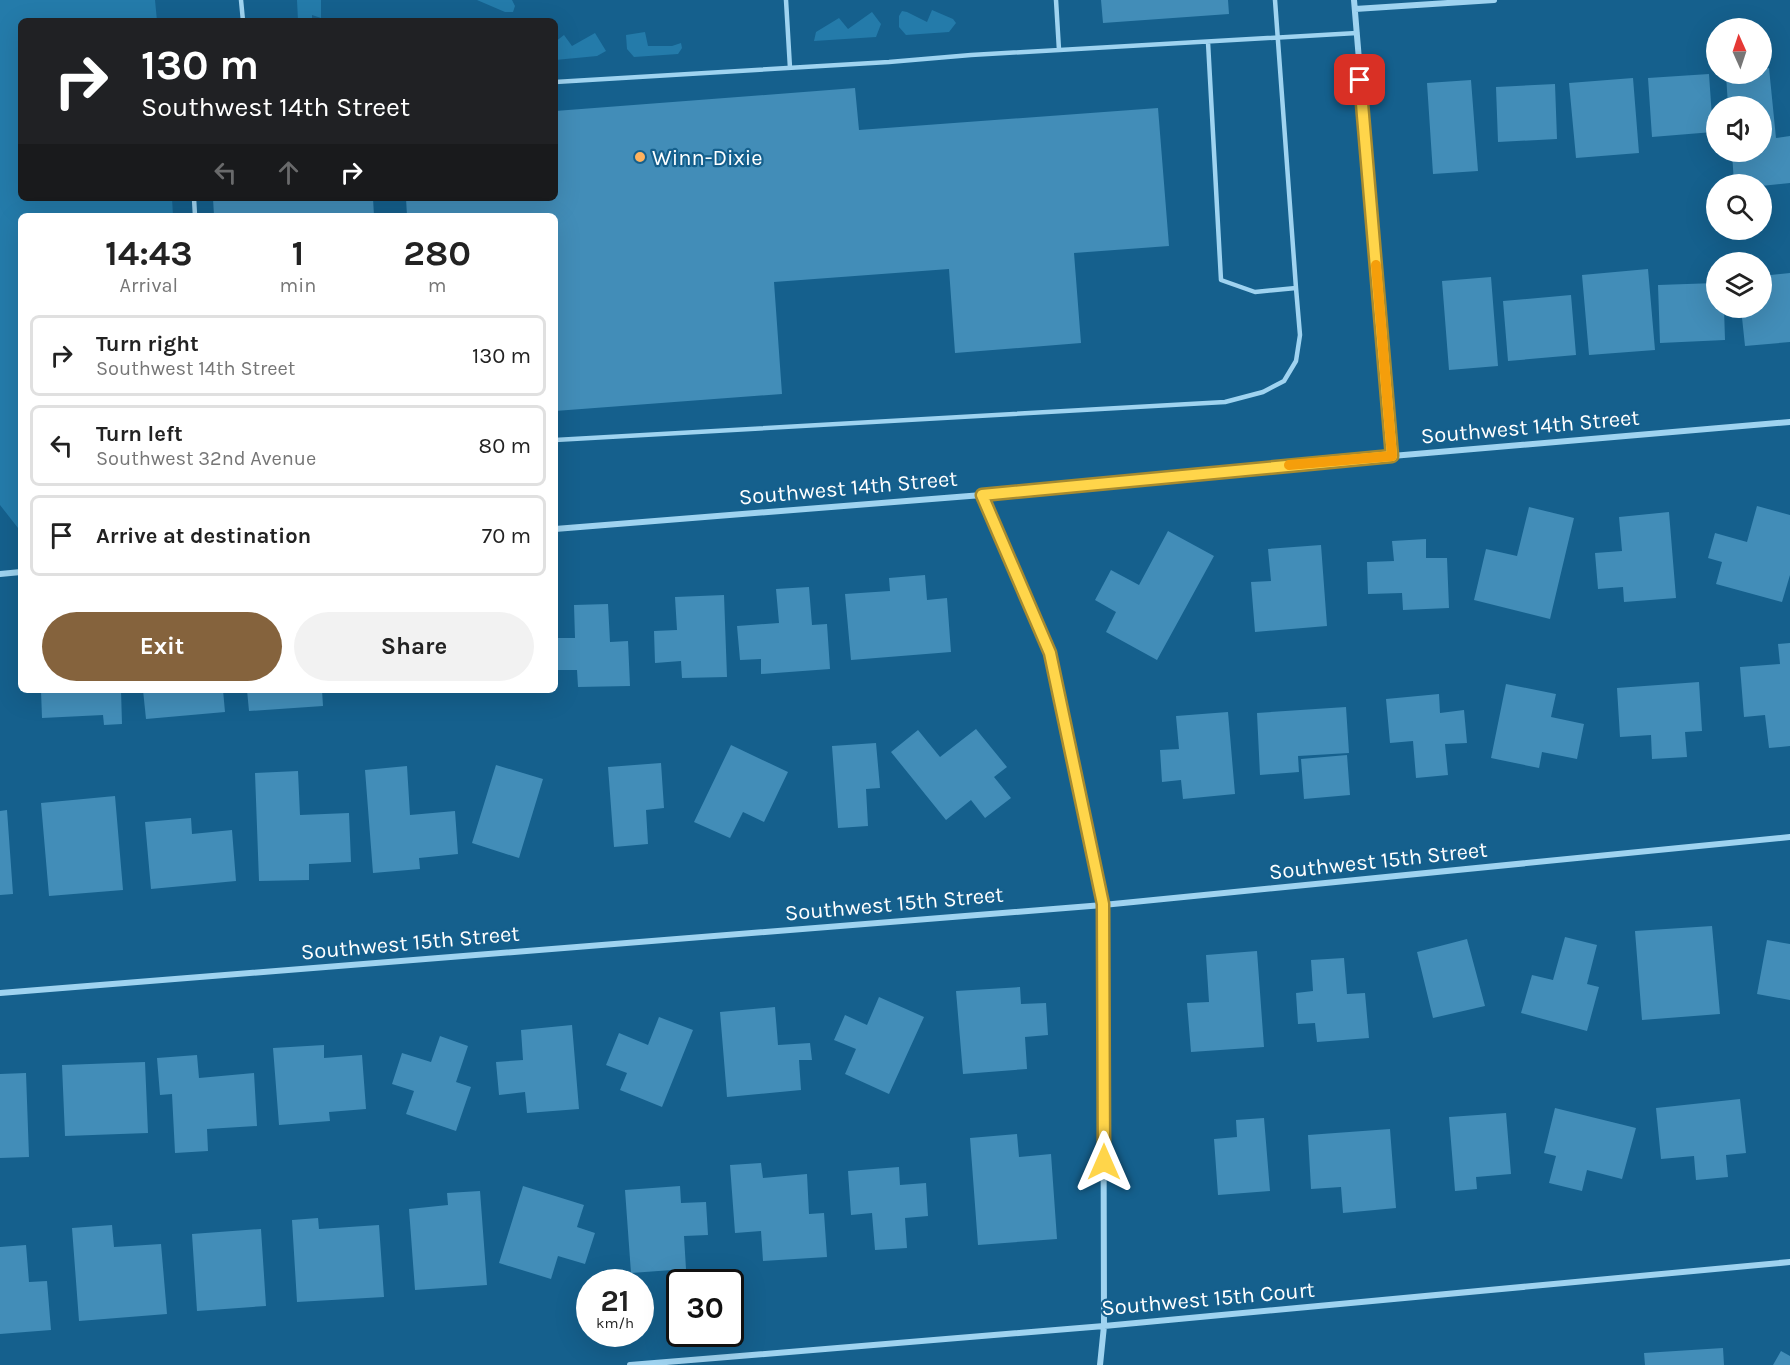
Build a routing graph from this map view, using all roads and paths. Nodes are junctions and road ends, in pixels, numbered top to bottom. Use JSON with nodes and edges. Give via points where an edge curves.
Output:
{"nodes":[{"id":1,"x":241,"y":0,"type":"edge"},
{"id":2,"x":786,"y":0,"type":"edge"},
{"id":3,"x":1056,"y":0,"type":"edge"},
{"id":4,"x":1275,"y":0,"type":"edge"},
{"id":5,"x":1354,"y":0,"type":"edge"},
{"id":6,"x":1494,"y":0,"type":"edge"},
{"id":7,"x":1355,"y":9,"type":"junction"},
{"id":8,"x":243,"y":18,"type":"edge"},
{"id":9,"x":1357,"y":33,"type":"junction"},
{"id":10,"x":1278,"y":38,"type":"junction"},
{"id":11,"x":1208,"y":42,"type":"junction"},
{"id":12,"x":1059,"y":50,"type":"junction"},
{"id":13,"x":790,"y":68,"type":"junction"},
{"id":14,"x":558,"y":82,"type":"edge"},
{"id":15,"x":1296,"y":288,"type":"junction"},
{"id":16,"x":1790,"y":422,"type":"edge"},
{"id":17,"x":558,"y":440,"type":"edge"},
{"id":18,"x":1392,"y":456,"type":"junction"},
{"id":19,"x":982,"y":495,"type":"junction"},
{"id":20,"x":558,"y":529,"type":"edge"},
{"id":21,"x":18,"y":572,"type":"edge"},
{"id":22,"x":0,"y":574,"type":"edge"},
{"id":23,"x":1790,"y":837,"type":"edge"},
{"id":24,"x":1103,"y":904,"type":"junction"},
{"id":25,"x":0,"y":993,"type":"edge"},
{"id":26,"x":1790,"y":1262,"type":"edge"},
{"id":27,"x":1104,"y":1326,"type":"junction"},
{"id":28,"x":630,"y":1365,"type":"edge"},
{"id":29,"x":1100,"y":1365,"type":"edge"}],
"edges":[{"from":1,"to":8,"type":"lane"},
{"from":2,"to":13,"type":"lane"},
{"from":3,"to":12,"type":"lane"},
{"from":4,"to":10,"type":"lane"},
{"from":5,"to":7,"type":"street"},
{"from":6,"to":7,"type":"street"},
{"from":7,"to":9,"type":"street"},
{"from":9,"to":10,"type":"lane"},
{"from":9,"to":18,"type":"street"},
{"from":10,"to":11,"type":"lane"},
{"from":10,"to":15,"type":"lane"},
{"from":11,"to":12,"type":"lane"},
{"from":11,"to":15,"type":"lane","via":[[1221,280],[1255,291]]},
{"from":12,"to":13,"type":"lane"},
{"from":13,"to":14,"type":"lane"},
{"from":15,"to":17,"type":"lane","via":[[1300,335],[1296,361],[1284,381],[1263,392],[1226,402]]},
{"from":16,"to":18,"type":"street","name":"Southwest 14th Street"},
{"from":18,"to":19,"type":"street","name":"Southwest 14th Street"},
{"from":19,"to":20,"type":"street","name":"Southwest 14th Street"},
{"from":19,"to":24,"type":"street","via":[[1050,653]]},
{"from":21,"to":22,"type":"street"},
{"from":23,"to":24,"type":"street","name":"Southwest 15th Street"},
{"from":24,"to":25,"type":"street","name":"Southwest 15th Street"},
{"from":24,"to":27,"type":"street"},
{"from":26,"to":27,"type":"street","name":"Southwest 15th Court"},
{"from":27,"to":28,"type":"street","name":"Southwest 15th Court"},
{"from":27,"to":29,"type":"street"}]}
